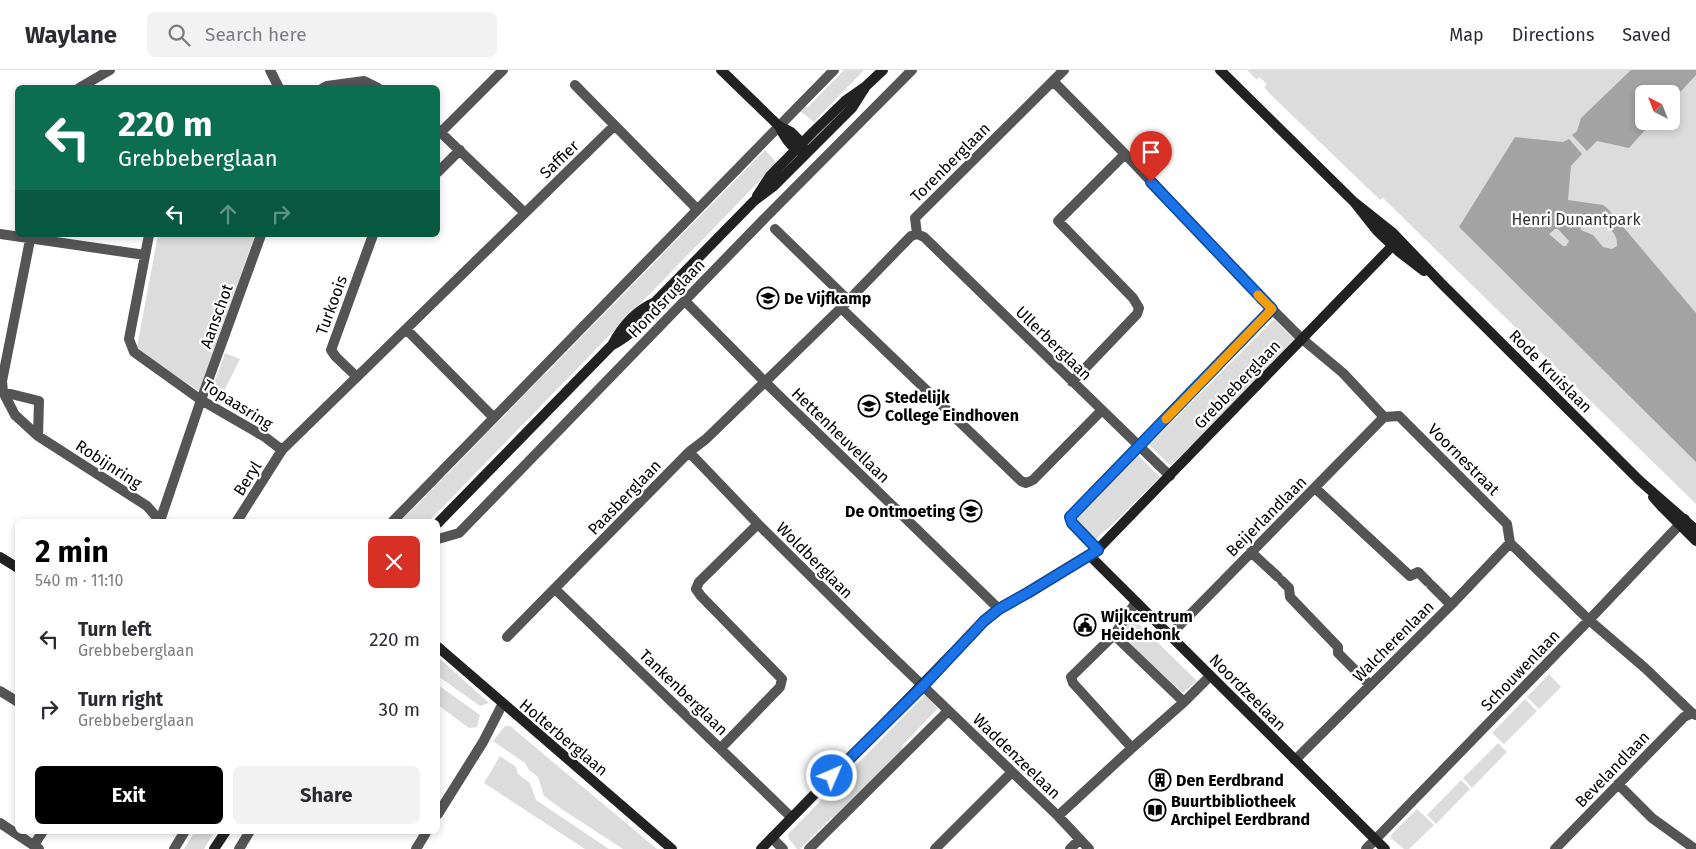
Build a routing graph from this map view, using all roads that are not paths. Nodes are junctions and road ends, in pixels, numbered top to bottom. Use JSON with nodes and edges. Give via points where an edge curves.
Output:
{"nodes":[{"id":1,"x":110,"y":70,"type":"edge"},
{"id":2,"x":270,"y":70,"type":"edge"},
{"id":3,"x":503,"y":70,"type":"edge"},
{"id":4,"x":721,"y":70,"type":"edge"},
{"id":5,"x":834,"y":70,"type":"edge"},
{"id":6,"x":883,"y":70,"type":"edge"},
{"id":7,"x":912,"y":70,"type":"edge"},
{"id":8,"x":1064,"y":70,"type":"edge"},
{"id":9,"x":1220,"y":70,"type":"edge"},
{"id":10,"x":1053,"y":81,"type":"junction"},
{"id":11,"x":84,"y":85,"type":"edge"},
{"id":12,"x":278,"y":85,"type":"edge"},
{"id":13,"x":334,"y":85,"type":"edge"},
{"id":14,"x":372,"y":85,"type":"edge"},
{"id":15,"x":574,"y":85,"type":"dead end"},
{"id":16,"x":866,"y":86,"type":"junction"},
{"id":17,"x":614,"y":126,"type":"junction"},
{"id":18,"x":778,"y":126,"type":"junction"},
{"id":19,"x":440,"y":130,"type":"edge"},
{"id":20,"x":440,"y":132,"type":"edge"},
{"id":21,"x":799,"y":146,"type":"junction"},
{"id":22,"x":460,"y":150,"type":"junction"},
{"id":23,"x":806,"y":154,"type":"junction"},
{"id":24,"x":1125,"y":154,"type":"junction"},
{"id":25,"x":440,"y":170,"type":"edge"},
{"id":26,"x":754,"y":201,"type":"junction"},
{"id":27,"x":697,"y":210,"type":"junction"},
{"id":28,"x":525,"y":213,"type":"junction"},
{"id":29,"x":775,"y":229,"type":"dead end"},
{"id":30,"x":0,"y":234,"type":"edge"},
{"id":31,"x":917,"y":234,"type":"junction"},
{"id":32,"x":15,"y":235,"type":"edge"},
{"id":33,"x":31,"y":237,"type":"edge"},
{"id":34,"x":148,"y":237,"type":"edge"},
{"id":35,"x":260,"y":237,"type":"edge"},
{"id":36,"x":372,"y":237,"type":"edge"},
{"id":37,"x":1396,"y":242,"type":"junction"},
{"id":38,"x":145,"y":255,"type":"junction"},
{"id":39,"x":685,"y":301,"type":"junction"},
{"id":40,"x":845,"y":304,"type":"junction"},
{"id":41,"x":1272,"y":309,"type":"junction"},
{"id":42,"x":406,"y":329,"type":"junction"},
{"id":43,"x":1301,"y":338,"type":"junction"},
{"id":44,"x":357,"y":377,"type":"junction"},
{"id":45,"x":765,"y":382,"type":"junction"},
{"id":46,"x":1072,"y":382,"type":"junction"},
{"id":47,"x":3,"y":392,"type":"junction"},
{"id":48,"x":201,"y":400,"type":"junction"},
{"id":49,"x":1102,"y":410,"type":"junction"},
{"id":50,"x":493,"y":417,"type":"junction"},
{"id":51,"x":1384,"y":417,"type":"junction"},
{"id":52,"x":38,"y":436,"type":"junction"},
{"id":53,"x":1140,"y":446,"type":"junction"},
{"id":54,"x":282,"y":450,"type":"junction"},
{"id":55,"x":689,"y":452,"type":"junction"},
{"id":56,"x":1170,"y":476,"type":"junction"},
{"id":57,"x":1315,"y":488,"type":"junction"},
{"id":58,"x":158,"y":519,"type":"edge"},
{"id":59,"x":161,"y":519,"type":"edge"},
{"id":60,"x":238,"y":519,"type":"edge"},
{"id":61,"x":395,"y":519,"type":"edge"},
{"id":62,"x":440,"y":522,"type":"edge"},
{"id":63,"x":1682,"y":522,"type":"junction"},
{"id":64,"x":758,"y":524,"type":"junction"},
{"id":65,"x":1696,"y":530,"type":"edge"},
{"id":66,"x":440,"y":538,"type":"edge"},
{"id":67,"x":1696,"y":541,"type":"edge"},
{"id":68,"x":1510,"y":543,"type":"junction"},
{"id":69,"x":1251,"y":552,"type":"junction"},
{"id":70,"x":1094,"y":553,"type":"junction"},
{"id":71,"x":1,"y":559,"type":"edge"},
{"id":72,"x":15,"y":566,"type":"edge"},
{"id":73,"x":555,"y":589,"type":"junction"},
{"id":74,"x":1136,"y":602,"type":"junction"},
{"id":75,"x":1451,"y":605,"type":"junction"},
{"id":76,"x":999,"y":609,"type":"junction"},
{"id":77,"x":1590,"y":620,"type":"junction"},
{"id":78,"x":1114,"y":635,"type":"junction"},
{"id":79,"x":1170,"y":635,"type":"junction"},
{"id":80,"x":507,"y":637,"type":"dead end"},
{"id":81,"x":440,"y":649,"type":"edge"},
{"id":82,"x":1210,"y":676,"type":"junction"},
{"id":83,"x":1370,"y":685,"type":"junction"},
{"id":84,"x":923,"y":686,"type":"junction"},
{"id":85,"x":0,"y":691,"type":"edge"},
{"id":86,"x":15,"y":700,"type":"edge"},
{"id":87,"x":1184,"y":702,"type":"junction"},
{"id":88,"x":502,"y":705,"type":"junction"},
{"id":89,"x":948,"y":710,"type":"junction"},
{"id":90,"x":1694,"y":714,"type":"edge"},
{"id":91,"x":722,"y":748,"type":"junction"},
{"id":92,"x":1132,"y":748,"type":"junction"},
{"id":93,"x":1295,"y":760,"type":"junction"},
{"id":94,"x":1012,"y":772,"type":"junction"},
{"id":95,"x":1618,"y":784,"type":"junction"},
{"id":96,"x":440,"y":811,"type":"edge"},
{"id":97,"x":1058,"y":816,"type":"junction"},
{"id":98,"x":791,"y":818,"type":"junction"},
{"id":99,"x":0,"y":823,"type":"edge"},
{"id":100,"x":15,"y":833,"type":"edge"},
{"id":101,"x":16,"y":834,"type":"edge"},
{"id":102,"x":42,"y":834,"type":"edge"},
{"id":103,"x":183,"y":834,"type":"edge"},
{"id":104,"x":224,"y":834,"type":"edge"},
{"id":105,"x":248,"y":834,"type":"edge"},
{"id":106,"x":426,"y":834,"type":"edge"},
{"id":107,"x":772,"y":838,"type":"junction"},
{"id":108,"x":1080,"y":840,"type":"junction"},
{"id":109,"x":1375,"y":840,"type":"junction"},
{"id":110,"x":36,"y":847,"type":"edge"},
{"id":111,"x":420,"y":848,"type":"edge"},
{"id":112,"x":174,"y":849,"type":"edge"},
{"id":113,"x":214,"y":849,"type":"edge"},
{"id":114,"x":239,"y":849,"type":"edge"},
{"id":115,"x":672,"y":849,"type":"edge"},
{"id":116,"x":762,"y":849,"type":"edge"},
{"id":117,"x":783,"y":849,"type":"edge"},
{"id":118,"x":809,"y":849,"type":"edge"},
{"id":119,"x":935,"y":849,"type":"edge"},
{"id":120,"x":1070,"y":849,"type":"edge"},
{"id":121,"x":1089,"y":849,"type":"edge"},
{"id":122,"x":1366,"y":849,"type":"edge"},
{"id":123,"x":1384,"y":849,"type":"edge"},
{"id":124,"x":1555,"y":849,"type":"edge"},
{"id":125,"x":1695,"y":849,"type":"edge"}],
"edges":[{"from":1,"to":11,"type":"street"},
{"from":2,"to":12,"type":"street"},
{"from":3,"to":19,"type":"street"},
{"from":4,"to":18,"type":"street"},
{"from":5,"to":18,"type":"street"},
{"from":6,"to":16,"type":"street","name":"Hondsruglaan"},
{"from":7,"to":39,"type":"street","name":"Hondsruglaan"},
{"from":8,"to":10,"type":"street","name":"Torenberglaan"},
{"from":9,"to":37,"type":"street","name":"Rode Kruislaan","via":[[1354,202],[1383,224]]},
{"from":10,"to":24,"type":"street"},
{"from":10,"to":31,"type":"street","name":"Torenberglaan","via":[[915,218]]},
{"from":13,"to":14,"type":"street","via":[[364,81]]},
{"from":15,"to":17,"type":"street"},
{"from":16,"to":21,"type":"street","name":"Hondsruglaan","via":[[846,100]]},
{"from":16,"to":23,"type":"street","name":"Hondsruglaan","via":[[852,108]]},
{"from":17,"to":27,"type":"street"},
{"from":17,"to":28,"type":"street","name":"Saffier"},
{"from":18,"to":21,"type":"street","via":[[791,132]]},
{"from":18,"to":27,"type":"street"},
{"from":20,"to":22,"type":"street"},
{"from":21,"to":23,"type":"street"},
{"from":21,"to":26,"type":"street","name":"Hondsruglaan","via":[[770,176]]},
{"from":22,"to":25,"type":"street"},
{"from":22,"to":28,"type":"street"},
{"from":23,"to":26,"type":"street","name":"Hondsruglaan"},
{"from":24,"to":41,"type":"street"},
{"from":24,"to":46,"type":"street","via":[[1058,221],[1134,298],[1139,308],[1137,314]]},
{"from":26,"to":62,"type":"street","name":"Hondsruglaan","via":[[655,302],[641,308],[620,329],[611,346]]},
{"from":27,"to":50,"type":"street"},
{"from":28,"to":42,"type":"street","name":"Topaasring"},
{"from":29,"to":40,"type":"street"},
{"from":30,"to":32,"type":"street"},
{"from":31,"to":40,"type":"street","via":[[911,236]]},
{"from":31,"to":46,"type":"street","name":"Ullerberglaan","via":[[924,237]]},
{"from":33,"to":38,"type":"street"},
{"from":33,"to":47,"type":"street","via":[[2,381]]},
{"from":34,"to":38,"type":"street","name":"Topaasring"},
{"from":35,"to":48,"type":"street","name":"Aanschot"},
{"from":36,"to":44,"type":"street","name":"Turkoois","via":[[332,350],[336,358]]},
{"from":37,"to":43,"type":"street","name":"Grebbeberglaan"},
{"from":37,"to":63,"type":"street","name":"Rode Kruislaan"},
{"from":38,"to":48,"type":"street","name":"Topaasring","via":[[129,339],[134,352]]},
{"from":39,"to":45,"type":"street","name":"Hettenheuvellaan"},
{"from":39,"to":66,"type":"street","name":"Hondsruglaan","via":[[459,533]]},
{"from":40,"to":45,"type":"street"},
{"from":40,"to":49,"type":"street","via":[[1021,481],[1033,480]]},
{"from":41,"to":43,"type":"street"},
{"from":41,"to":53,"type":"street","name":"Grebbeberglaan"},
{"from":42,"to":44,"type":"street","name":"Topaasring"},
{"from":42,"to":50,"type":"street"},
{"from":43,"to":51,"type":"street","via":[[1343,373]]},
{"from":43,"to":56,"type":"street","name":"Grebbeberglaan"},
{"from":44,"to":54,"type":"street","name":"Topaasring"},
{"from":45,"to":55,"type":"street","name":"Paasberglaan"},
{"from":45,"to":76,"type":"street","name":"Hettenheuvellaan"},
{"from":46,"to":49,"type":"street","name":"Ullerberglaan"},
{"from":47,"to":52,"type":"street","name":"Robijnring","via":[[15,415]]},
{"from":47,"to":52,"type":"street","via":[[40,401]]},
{"from":48,"to":54,"type":"street","name":"Topaasring"},
{"from":48,"to":59,"type":"street","name":"Aanschot"},
{"from":49,"to":53,"type":"street","name":"Ullerberglaan"},
{"from":50,"to":61,"type":"street"},
{"from":51,"to":57,"type":"street","name":"Beijerlandlaan"},
{"from":51,"to":68,"type":"street","name":"Voornestraat","via":[[1399,416],[1507,524]]},
{"from":52,"to":58,"type":"street","name":"Robijnring","via":[[147,506]]},
{"from":53,"to":56,"type":"street","name":"Ullerberglaan"},
{"from":53,"to":70,"type":"street","name":"Grebbeberglaan","via":[[1070,517]]},
{"from":54,"to":60,"type":"street","name":"Beryl"},
{"from":55,"to":64,"type":"street","name":"Woldberglaan"},
{"from":55,"to":73,"type":"street","name":"Paasberglaan"},
{"from":56,"to":70,"type":"street","name":"Grebbeberglaan"},
{"from":57,"to":69,"type":"street","name":"Beijerlandlaan"},
{"from":57,"to":75,"type":"street","via":[[1410,576],[1418,572]]},
{"from":63,"to":65,"type":"street","name":"Rode Kruislaan"},
{"from":63,"to":67,"type":"street","name":"Rode Kruislaan"},
{"from":63,"to":77,"type":"street","name":"Schouwenlaan"},
{"from":64,"to":84,"type":"street","name":"Woldberglaan"},
{"from":64,"to":91,"type":"street","via":[[699,582],[696,589],[782,680],[780,687]]},
{"from":68,"to":75,"type":"street","name":"Walcherenlaan"},
{"from":68,"to":77,"type":"street","name":"Voornestraat"},
{"from":69,"to":79,"type":"street","name":"Beijerlandlaan"},
{"from":69,"to":83,"type":"street","via":[[1289,588],[1290,596]]},
{"from":70,"to":74,"type":"street","name":"Noordzeelaan"},
{"from":70,"to":76,"type":"street","name":"Grebbeberglaan"},
{"from":71,"to":72,"type":"street"},
{"from":73,"to":80,"type":"street","name":"Paasberglaan"},
{"from":73,"to":91,"type":"street","name":"Tankenberglaan"},
{"from":74,"to":78,"type":"street"},
{"from":74,"to":79,"type":"street","name":"Noordzeelaan"},
{"from":75,"to":83,"type":"street","name":"Walcherenlaan"},
{"from":76,"to":84,"type":"street","name":"Grebbeberglaan"},
{"from":77,"to":90,"type":"street","name":"Voornestraat"},
{"from":77,"to":109,"type":"street","name":"Schouwenlaan"},
{"from":78,"to":87,"type":"street"},
{"from":78,"to":92,"type":"street","via":[[1072,677],[1073,683]]},
{"from":79,"to":82,"type":"street","name":"Noordzeelaan"},
{"from":81,"to":88,"type":"street","name":"Holterberglaan"},
{"from":82,"to":87,"type":"street"},
{"from":82,"to":93,"type":"street","name":"Noordzeelaan"},
{"from":83,"to":93,"type":"street","name":"Walcherenlaan"},
{"from":84,"to":89,"type":"street","name":"Waddenzeelaan"},
{"from":84,"to":98,"type":"street","name":"Grebbeberglaan"},
{"from":85,"to":86,"type":"street"},
{"from":87,"to":92,"type":"street"},
{"from":88,"to":96,"type":"street"},
{"from":88,"to":115,"type":"street","name":"Holterberglaan"},
{"from":89,"to":94,"type":"street","name":"Waddenzeelaan"},
{"from":89,"to":118,"type":"street"},
{"from":90,"to":95,"type":"street","name":"Bevelandlaan","via":[[1684,717]]},
{"from":91,"to":98,"type":"street","name":"Tankenberglaan"},
{"from":92,"to":97,"type":"street"},
{"from":93,"to":109,"type":"street","name":"Noordzeelaan"},
{"from":94,"to":97,"type":"street","name":"Waddenzeelaan"},
{"from":94,"to":119,"type":"street"},
{"from":95,"to":124,"type":"street","name":"Bevelandlaan"},
{"from":95,"to":125,"type":"street","via":[[1652,818]]},
{"from":97,"to":108,"type":"street","name":"Waddenzeelaan"},
{"from":98,"to":107,"type":"street","name":"Grebbeberglaan"},
{"from":99,"to":100,"type":"street"},
{"from":101,"to":110,"type":"street"},
{"from":102,"to":110,"type":"street"},
{"from":103,"to":112,"type":"street"},
{"from":104,"to":113,"type":"street"},
{"from":105,"to":114,"type":"street"},
{"from":106,"to":111,"type":"street"},
{"from":107,"to":116,"type":"street","name":"Grebbeberglaan"},
{"from":107,"to":117,"type":"street"},
{"from":108,"to":120,"type":"street"},
{"from":108,"to":121,"type":"street","name":"Waddenzeelaan"},
{"from":109,"to":122,"type":"street","name":"Schouwenlaan"},
{"from":109,"to":123,"type":"street","name":"Noordzeelaan"}]}
